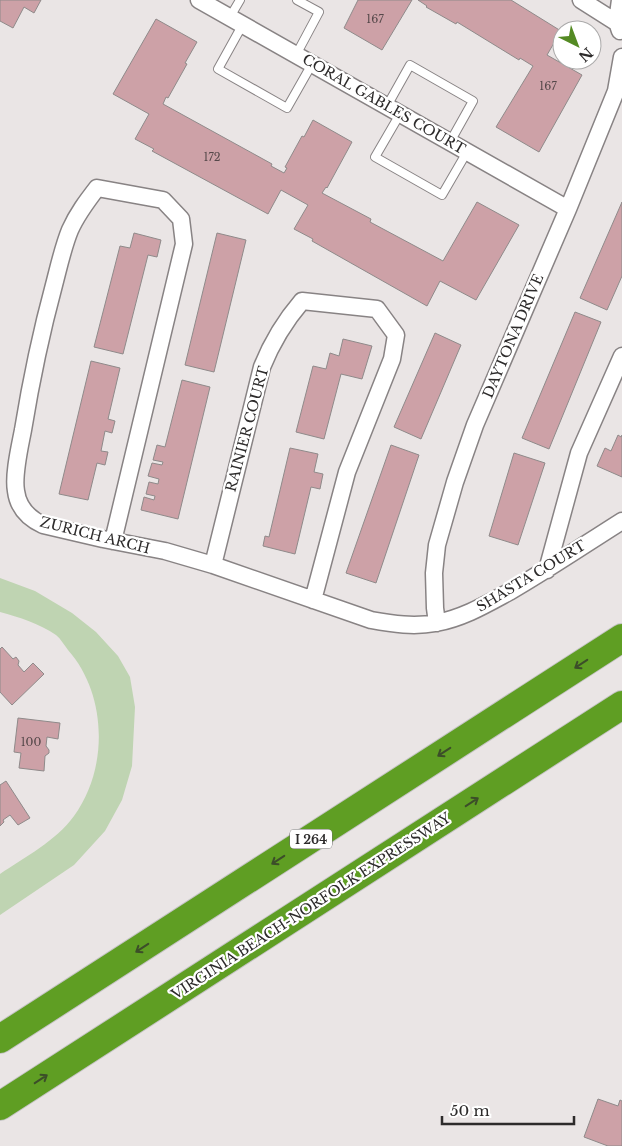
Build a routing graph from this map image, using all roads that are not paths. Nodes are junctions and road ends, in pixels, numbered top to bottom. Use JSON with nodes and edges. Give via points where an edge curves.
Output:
{"nodes":[{"id":1,"x":199,"y":0,"type":"edge"},
{"id":2,"x":240,"y":0,"type":"edge"},
{"id":3,"x":297,"y":0,"type":"edge"},
{"id":4,"x":581,"y":0,"type":"edge"},
{"id":5,"x":620,"y":0,"type":"edge"},
{"id":6,"x":236,"y":21,"type":"junction"},
{"id":7,"x":620,"y":28,"type":"edge"},
{"id":8,"x":296,"y":54,"type":"junction"},
{"id":9,"x":622,"y":57,"type":"edge"},
{"id":10,"x":312,"y":64,"type":"junction"},
{"id":11,"x":394,"y":110,"type":"junction"},
{"id":12,"x":450,"y":142,"type":"junction"},
{"id":13,"x":467,"y":152,"type":"junction"},
{"id":14,"x":568,"y":209,"type":"junction"},
{"id":15,"x":622,"y":356,"type":"edge"},
{"id":16,"x":622,"y":522,"type":"edge"},
{"id":17,"x":113,"y":541,"type":"junction"},
{"id":18,"x":212,"y":565,"type":"junction"},
{"id":19,"x":546,"y":570,"type":"junction"},
{"id":20,"x":314,"y":600,"type":"junction"},
{"id":21,"x":437,"y":623,"type":"junction"},
{"id":22,"x":622,"y":638,"type":"edge"},
{"id":23,"x":622,"y":705,"type":"edge"},
{"id":24,"x":0,"y":1039,"type":"edge"},
{"id":25,"x":0,"y":1106,"type":"edge"}],
"edges":[{"from":1,"to":6,"type":"street","name":"CORAL GABLES COURT"},
{"from":2,"to":6,"type":"lane"},
{"from":3,"to":8,"type":"lane","via":[[319,12]]},
{"from":4,"to":7,"type":"street"},
{"from":5,"to":7,"type":"street"},
{"from":6,"to":8,"type":"street","name":"CORAL GABLES COURT"},
{"from":6,"to":10,"type":"lane","via":[[218,69],[287,108]]},
{"from":8,"to":10,"type":"street","name":"CORAL GABLES COURT"},
{"from":9,"to":14,"type":"street","name":"DAYTONA DRIVE","via":[[616,91]]},
{"from":10,"to":11,"type":"street","name":"CORAL GABLES COURT"},
{"from":11,"to":12,"type":"street","name":"CORAL GABLES COURT"},
{"from":11,"to":12,"type":"lane","via":[[410,65],[473,101]]},
{"from":11,"to":13,"type":"lane","via":[[375,157],[442,195]]},
{"from":12,"to":13,"type":"street","name":"CORAL GABLES COURT"},
{"from":13,"to":14,"type":"street","name":"CORAL GABLES COURT"},
{"from":14,"to":21,"type":"street","name":"DAYTONA DRIVE","via":[[475,425],[455,482],[434,573]]},
{"from":15,"to":19,"type":"street","via":[[579,453]]},
{"from":16,"to":19,"type":"street","name":"SHASTA COURT"},
{"from":17,"to":17,"type":"street","name":"ZURICH ARCH","via":[[35,521],[25,513],[15,488],[32,373],[46,316],[70,230],[97,188],[163,200],[181,219],[184,244]]},
{"from":17,"to":18,"type":"street","name":"ZURICH ARCH","via":[[166,551]]},
{"from":18,"to":20,"type":"street","name":"ZURICH ARCH"},
{"from":18,"to":20,"type":"street","name":"RAINIER COURT","via":[[262,367],[285,321],[302,301],[377,309],[396,334],[392,359],[347,472]]},
{"from":19,"to":21,"type":"street","name":"SHASTA COURT","via":[[481,608]]},
{"from":20,"to":21,"type":"street","name":"ZURICH ARCH","via":[[372,620],[397,624]]},
{"from":22,"to":24,"type":"highway","number":"I 264","one_way":true},
{"from":25,"to":23,"type":"highway","name":"VIRGINIA BEACH-NORFOLK EXPRESSWAY","one_way":true}]}
